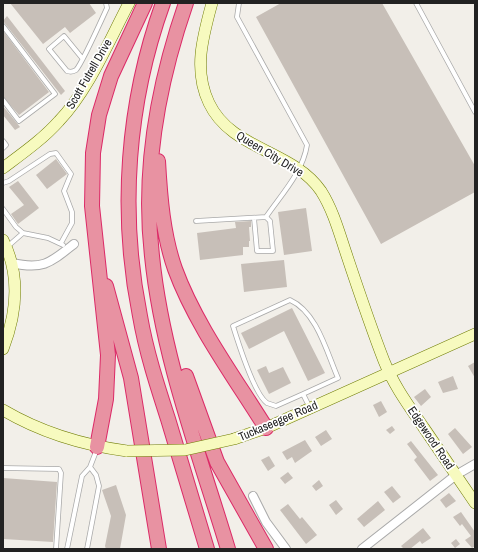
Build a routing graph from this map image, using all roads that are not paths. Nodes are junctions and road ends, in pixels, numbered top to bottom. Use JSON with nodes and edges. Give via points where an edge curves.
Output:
{"nodes":[{"id":1,"x":106,"y":3,"type":"edge"},
{"id":2,"x":129,"y":3,"type":"edge"},
{"id":3,"x":145,"y":3,"type":"edge"},
{"id":4,"x":163,"y":3,"type":"edge"},
{"id":5,"x":186,"y":3,"type":"edge"},
{"id":6,"x":212,"y":3,"type":"edge"},
{"id":7,"x":239,"y":3,"type":"edge"},
{"id":8,"x":416,"y":3,"type":"edge"},
{"id":9,"x":3,"y":26,"type":"edge"},
{"id":10,"x":82,"y":58,"type":"junction"},
{"id":11,"x":3,"y":100,"type":"edge"},
{"id":12,"x":157,"y":106,"type":"junction"},
{"id":13,"x":475,"y":112,"type":"edge"},
{"id":14,"x":3,"y":141,"type":"edge"},
{"id":15,"x":3,"y":148,"type":"edge"},
{"id":16,"x":4,"y":164,"type":"edge"},
{"id":17,"x":299,"y":170,"type":"junction"},
{"id":18,"x":3,"y":183,"type":"edge"},
{"id":19,"x":4,"y":212,"type":"edge"},
{"id":20,"x":266,"y":217,"type":"junction"},
{"id":21,"x":254,"y":218,"type":"junction"},
{"id":22,"x":196,"y":221,"type":"dead end"},
{"id":23,"x":24,"y":233,"type":"junction"},
{"id":24,"x":61,"y":243,"type":"junction"},
{"id":25,"x":5,"y":244,"type":"edge"},
{"id":26,"x":74,"y":244,"type":"dead end"},
{"id":27,"x":67,"y":250,"type":"junction"},
{"id":28,"x":96,"y":255,"type":"junction"},
{"id":29,"x":152,"y":255,"type":"junction"},
{"id":30,"x":12,"y":263,"type":"junction"},
{"id":31,"x":475,"y":334,"type":"edge"},
{"id":32,"x":3,"y":350,"type":"edge"},
{"id":33,"x":389,"y":372,"type":"junction"},
{"id":34,"x":303,"y":394,"type":"junction"},
{"id":35,"x":310,"y":408,"type":"junction"},
{"id":36,"x":3,"y":410,"type":"edge"},
{"id":37,"x":266,"y":428,"type":"junction"},
{"id":38,"x":98,"y":447,"type":"junction"},
{"id":39,"x":475,"y":464,"type":"edge"},
{"id":40,"x":3,"y":468,"type":"edge"},
{"id":41,"x":90,"y":468,"type":"junction"},
{"id":42,"x":456,"y":475,"type":"junction"},
{"id":43,"x":253,"y":496,"type":"dead end"},
{"id":44,"x":475,"y":503,"type":"edge"},
{"id":45,"x":56,"y":549,"type":"edge"},
{"id":46,"x":67,"y":549,"type":"edge"},
{"id":47,"x":87,"y":549,"type":"edge"},
{"id":48,"x":159,"y":549,"type":"edge"},
{"id":49,"x":207,"y":549,"type":"edge"},
{"id":50,"x":228,"y":549,"type":"edge"},
{"id":51,"x":266,"y":549,"type":"edge"},
{"id":52,"x":286,"y":549,"type":"edge"},
{"id":53,"x":362,"y":549,"type":"edge"}],
"edges":[{"from":1,"to":10,"type":"lane","via":[[107,8]]},
{"from":2,"to":16,"type":"street","name":"Scott Futrell Drive","via":[[75,102],[42,138]]},
{"from":3,"to":28,"type":"highway","via":[[120,54],[99,115],[92,180]]},
{"from":4,"to":49,"type":"highway","via":[[144,67],[135,112],[129,174],[130,251],[149,355]]},
{"from":5,"to":12,"type":"highway","via":[[169,55]]},
{"from":6,"to":17,"type":"street","name":"Queen City Drive","via":[[201,50],[200,70],[210,104],[220,120],[240,138]]},
{"from":7,"to":17,"type":"lane","via":[[237,16],[307,145]]},
{"from":8,"to":13,"type":"lane"},
{"from":9,"to":11,"type":"lane","via":[[55,94],[19,121]]},
{"from":10,"to":10,"type":"lane","via":[[76,70],[67,71],[49,49],[64,36]]},
{"from":12,"to":29,"type":"highway","via":[[149,188]]},
{"from":12,"to":37,"type":"highway","via":[[161,195],[166,236],[176,269],[191,306]]},
{"from":14,"to":15,"type":"lane","via":[[6,146]]},
{"from":17,"to":20,"type":"lane"},
{"from":17,"to":33,"type":"street","name":"Queen City Drive","via":[[316,185],[327,202]]},
{"from":18,"to":24,"type":"lane","via":[[50,154],[56,153],[62,158],[71,174],[64,191],[72,212],[72,223]]},
{"from":19,"to":23,"type":"lane"},
{"from":20,"to":21,"type":"lane"},
{"from":20,"to":21,"type":"lane","via":[[270,221],[273,250],[257,251]]},
{"from":21,"to":22,"type":"lane"},
{"from":23,"to":24,"type":"lane","via":[[36,234]]},
{"from":23,"to":25,"type":"lane"},
{"from":24,"to":27,"type":"lane"},
{"from":25,"to":30,"type":"street"},
{"from":26,"to":27,"type":"street"},
{"from":27,"to":30,"type":"street","via":[[47,264],[30,267]]},
{"from":28,"to":38,"type":"highway","via":[[108,355],[106,399]]},
{"from":28,"to":48,"type":"highway","via":[[131,378]]},
{"from":29,"to":50,"type":"highway","via":[[165,336]]},
{"from":29,"to":51,"type":"highway","via":[[197,411],[218,462]]},
{"from":30,"to":32,"type":"street","via":[[16,290],[15,305]]},
{"from":31,"to":33,"type":"street","name":"Tuckaseegee Road"},
{"from":33,"to":35,"type":"street","name":"Tuckaseegee Road"},
{"from":33,"to":42,"type":"street","name":"Edgewood Road","via":[[395,386]]},
{"from":34,"to":34,"type":"lane","via":[[338,378],[313,322],[298,303],[290,300],[233,326],[242,354],[266,402],[276,406]]},
{"from":34,"to":35,"type":"lane"},
{"from":35,"to":37,"type":"street","name":"Tuckaseegee Road"},
{"from":36,"to":38,"type":"street","name":"Tuckaseegee Road","via":[[46,432]]},
{"from":37,"to":38,"type":"street","name":"Tuckaseegee Road","bridge":true,"via":[[234,439],[185,450],[127,451]]},
{"from":38,"to":41,"type":"lane"},
{"from":39,"to":42,"type":"street"},
{"from":40,"to":45,"type":"lane","via":[[58,469],[61,473]]},
{"from":41,"to":46,"type":"lane","via":[[82,476]]},
{"from":41,"to":47,"type":"lane","via":[[96,475],[99,486]]},
{"from":42,"to":44,"type":"street","name":"Edgewood Road"},
{"from":42,"to":53,"type":"street"},
{"from":43,"to":52,"type":"street","via":[[266,522]]}]}
